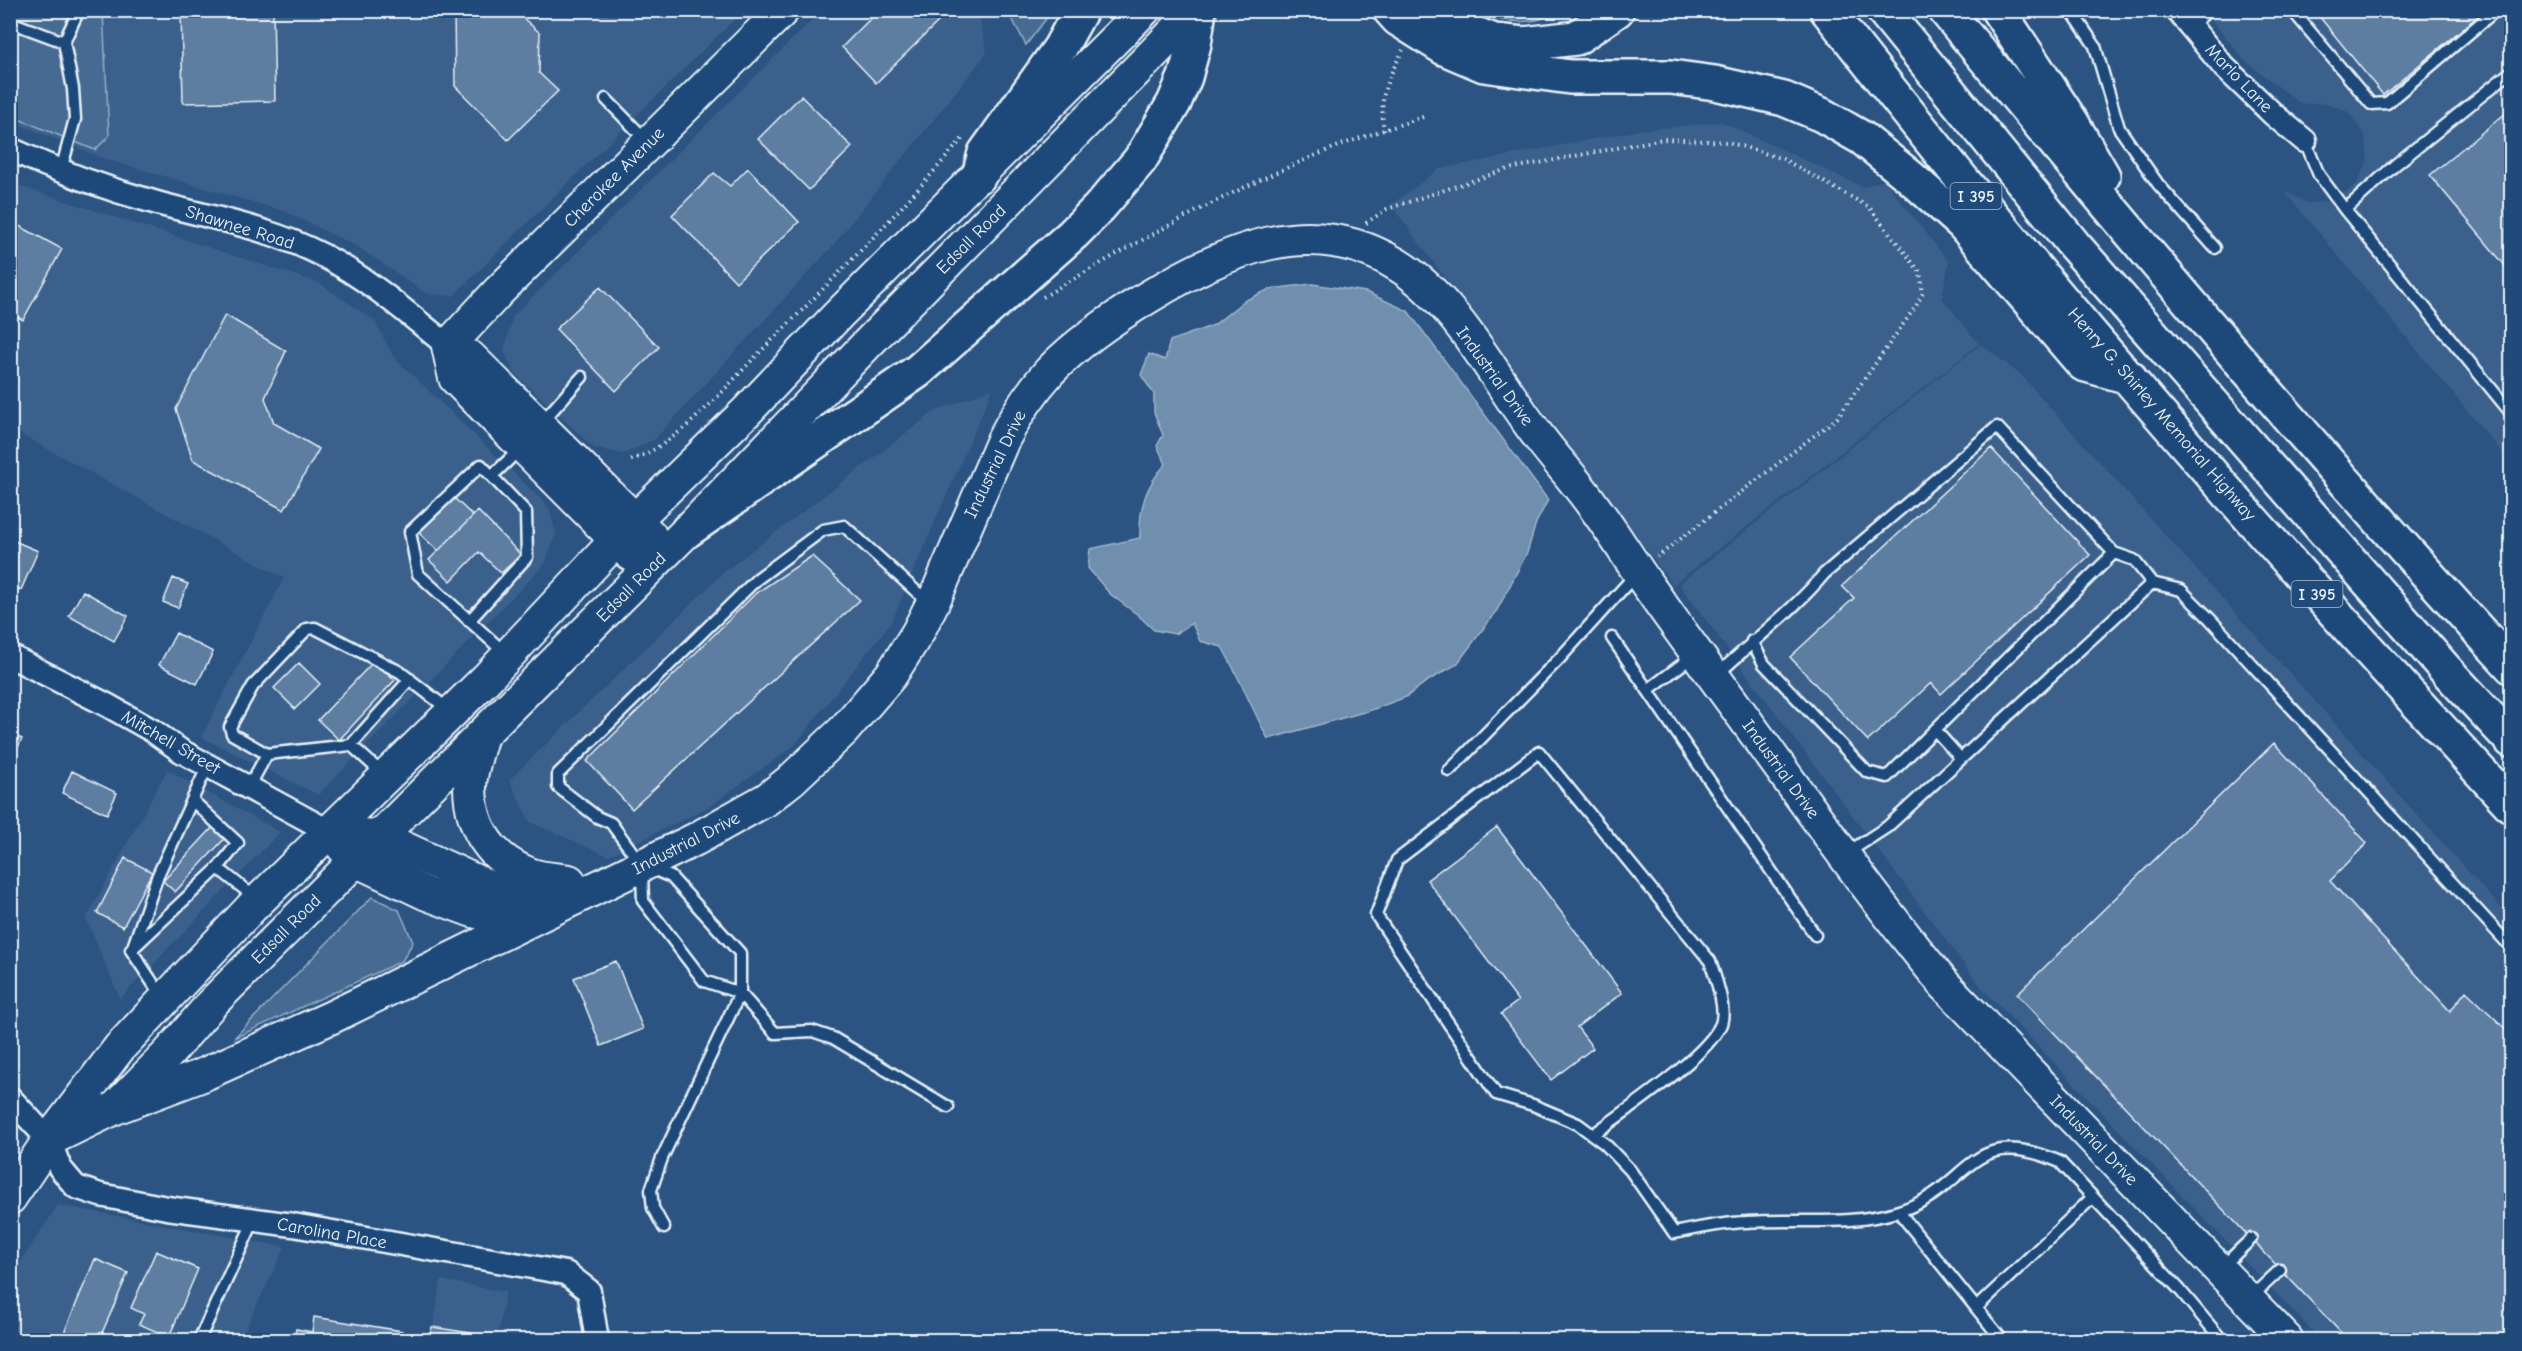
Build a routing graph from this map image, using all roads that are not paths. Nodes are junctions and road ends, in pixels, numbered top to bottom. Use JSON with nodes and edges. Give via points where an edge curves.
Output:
{"nodes":[{"id":1,"x":79,"y":10,"type":"edge"},
{"id":2,"x":783,"y":10,"type":"edge"},
{"id":3,"x":1081,"y":10,"type":"edge"},
{"id":4,"x":1144,"y":10,"type":"edge"},
{"id":5,"x":1197,"y":10,"type":"edge"},
{"id":6,"x":1617,"y":10,"type":"edge"},
{"id":7,"x":1827,"y":10,"type":"edge"},
{"id":8,"x":1882,"y":10,"type":"edge"},
{"id":9,"x":1945,"y":10,"type":"edge"},
{"id":10,"x":1998,"y":10,"type":"edge"},
{"id":11,"x":2071,"y":10,"type":"edge"},
{"id":12,"x":2209,"y":10,"type":"edge"},
{"id":13,"x":2496,"y":10,"type":"edge"},
{"id":14,"x":2296,"y":12,"type":"edge"},
{"id":15,"x":1414,"y":17,"type":"edge"},
{"id":16,"x":2184,"y":18,"type":"edge"},
{"id":17,"x":10,"y":22,"type":"edge"},
{"id":18,"x":64,"y":42,"type":"junction"},
{"id":19,"x":2511,"y":72,"type":"edge"},
{"id":20,"x":606,"y":99,"type":"dead end"},
{"id":21,"x":2305,"y":141,"type":"joint"},
{"id":22,"x":649,"y":142,"type":"junction"},
{"id":23,"x":10,"y":149,"type":"edge"},
{"id":24,"x":61,"y":170,"type":"junction"},
{"id":25,"x":979,"y":176,"type":"junction"},
{"id":26,"x":2345,"y":210,"type":"junction"},
{"id":27,"x":2144,"y":248,"type":"junction"},
{"id":28,"x":2215,"y":248,"type":"dead end"},
{"id":29,"x":487,"y":305,"type":"junction"},
{"id":30,"x":448,"y":346,"type":"junction"},
{"id":31,"x":582,"y":377,"type":"dead end"},
{"id":32,"x":2129,"y":377,"type":"junction"},
{"id":33,"x":516,"y":403,"type":"junction"},
{"id":34,"x":2511,"y":414,"type":"edge"},
{"id":35,"x":531,"y":436,"type":"junction"},
{"id":36,"x":492,"y":476,"type":"junction"},
{"id":37,"x":626,"y":530,"type":"junction"},
{"id":38,"x":667,"y":551,"type":"junction"},
{"id":39,"x":2114,"y":553,"type":"junction"},
{"id":40,"x":1649,"y":564,"type":"junction"},
{"id":41,"x":2152,"y":583,"type":"junction"},
{"id":42,"x":932,"y":605,"type":"junction"},
{"id":43,"x":469,"y":621,"type":"junction"},
{"id":44,"x":1612,"y":638,"type":"dead end"},
{"id":45,"x":1752,"y":640,"type":"junction"},
{"id":46,"x":10,"y":656,"type":"edge"},
{"id":47,"x":507,"y":656,"type":"junction"},
{"id":48,"x":1706,"y":665,"type":"junction"},
{"id":49,"x":2511,"y":667,"type":"edge"},
{"id":50,"x":410,"y":679,"type":"junction"},
{"id":51,"x":1648,"y":690,"type":"junction"},
{"id":52,"x":452,"y":712,"type":"junction"},
{"id":53,"x":1935,"y":730,"type":"junction"},
{"id":54,"x":481,"y":738,"type":"junction"},
{"id":55,"x":2511,"y":741,"type":"edge"},
{"id":56,"x":351,"y":745,"type":"junction"},
{"id":57,"x":267,"y":754,"type":"junction"},
{"id":58,"x":1961,"y":759,"type":"junction"},
{"id":59,"x":208,"y":764,"type":"junction"},
{"id":60,"x":1449,"y":771,"type":"dead end"},
{"id":61,"x":386,"y":776,"type":"junction"},
{"id":62,"x":249,"y":787,"type":"junction"},
{"id":63,"x":192,"y":800,"type":"junction"},
{"id":64,"x":2511,"y":806,"type":"edge"},
{"id":65,"x":330,"y":832,"type":"junction"},
{"id":66,"x":378,"y":836,"type":"junction"},
{"id":67,"x":1844,"y":855,"type":"junction"},
{"id":68,"x":354,"y":860,"type":"junction"},
{"id":69,"x":641,"y":864,"type":"junction"},
{"id":70,"x":218,"y":868,"type":"junction"},
{"id":71,"x":597,"y":886,"type":"junction"},
{"id":72,"x":259,"y":900,"type":"junction"},
{"id":73,"x":533,"y":918,"type":"junction"},
{"id":74,"x":1815,"y":935,"type":"dead end"},
{"id":75,"x":2511,"y":948,"type":"edge"},
{"id":76,"x":131,"y":950,"type":"junction"},
{"id":77,"x":740,"y":993,"type":"junction"},
{"id":78,"x":164,"y":999,"type":"junction"},
{"id":79,"x":10,"y":1098,"type":"edge"},
{"id":80,"x":948,"y":1107,"type":"dead end"},
{"id":81,"x":115,"y":1108,"type":"junction"},
{"id":82,"x":1593,"y":1135,"type":"junction"},
{"id":83,"x":49,"y":1140,"type":"junction"},
{"id":84,"x":2093,"y":1197,"type":"junction"},
{"id":85,"x":10,"y":1198,"type":"edge"},
{"id":86,"x":1899,"y":1212,"type":"junction"},
{"id":87,"x":254,"y":1220,"type":"junction"},
{"id":88,"x":664,"y":1228,"type":"dead end"},
{"id":89,"x":2251,"y":1239,"type":"dead end"},
{"id":90,"x":2219,"y":1270,"type":"junction"},
{"id":91,"x":2280,"y":1270,"type":"dead end"},
{"id":92,"x":2248,"y":1300,"type":"junction"},
{"id":93,"x":1976,"y":1308,"type":"junction"},
{"id":94,"x":199,"y":1341,"type":"edge"},
{"id":95,"x":597,"y":1341,"type":"edge"},
{"id":96,"x":2002,"y":1341,"type":"edge"},
{"id":97,"x":2222,"y":1341,"type":"edge"},
{"id":98,"x":2287,"y":1341,"type":"edge"}],
"edges":[{"from":1,"to":18,"type":"lane"},
{"from":2,"to":22,"type":"street","name":"Cherokee Avenue"},
{"from":3,"to":25,"type":"highway","via":[[1060,48],[984,153]]},
{"from":4,"to":25,"type":"street"},
{"from":5,"to":38,"type":"street","name":"Edsall Road"},
{"from":5,"to":38,"type":"highway","via":[[1194,44],[1174,103],[1140,160],[1098,209],[918,371]]},
{"from":6,"to":15,"type":"highway","via":[[1575,38],[1524,44],[1494,40]]},
{"from":7,"to":32,"type":"highway","name":"Henry G. Shirley Memorial Highway","number":"I 395","via":[[1999,225]]},
{"from":8,"to":55,"type":"highway","via":[[2074,245]]},
{"from":9,"to":27,"type":"highway"},
{"from":10,"to":27,"type":"highway","via":[[2071,121]]},
{"from":11,"to":28,"type":"lane","via":[[2096,46],[2119,128],[2158,184]]},
{"from":12,"to":16,"type":"lane"},
{"from":13,"to":14,"type":"lane","via":[[2387,103],[2378,105],[2371,104]]},
{"from":15,"to":32,"type":"highway","via":[[1444,48],[1484,65],[1570,78],[1671,77],[1715,83],[1784,99],[1822,115],[1862,138],[1963,224],[2083,364]]},
{"from":16,"to":21,"type":"street","name":"Marlo Lane","via":[[2224,68]]},
{"from":17,"to":18,"type":"lane"},
{"from":18,"to":24,"type":"lane","via":[[75,119]]},
{"from":19,"to":26,"type":"lane"},
{"from":20,"to":22,"type":"lane"},
{"from":21,"to":26,"type":"lane","via":[[2319,175]]},
{"from":22,"to":29,"type":"street","name":"Cherokee Avenue"},
{"from":23,"to":24,"type":"street","name":"Shawnee Road"},
{"from":24,"to":30,"type":"street","name":"Shawnee Road","via":[[154,202],[251,226],[321,254],[372,284]]},
{"from":25,"to":37,"type":"street"},
{"from":26,"to":34,"type":"lane"},
{"from":27,"to":49,"type":"highway"},
{"from":29,"to":30,"type":"street","name":"Cherokee Avenue"},
{"from":29,"to":33,"type":"street","via":[[489,350]]},
{"from":30,"to":33,"type":"street","via":[[470,357]]},
{"from":30,"to":35,"type":"street","via":[[455,378]]},
{"from":31,"to":35,"type":"lane"},
{"from":32,"to":64,"type":"highway","name":"Henry G. Shirley Memorial Highway","number":"I 395","via":[[2331,610]]},
{"from":33,"to":35,"type":"street"},
{"from":35,"to":36,"type":"lane"},
{"from":35,"to":37,"type":"street"},
{"from":36,"to":43,"type":"lane","via":[[526,512],[527,557]]},
{"from":36,"to":43,"type":"lane","via":[[481,465],[410,532],[418,574]]},
{"from":37,"to":38,"type":"street"},
{"from":37,"to":47,"type":"street"},
{"from":38,"to":54,"type":"street","name":"Edsall Road"},
{"from":39,"to":41,"type":"lane","via":[[2134,560]]},
{"from":39,"to":45,"type":"lane","via":[[1996,427]]},
{"from":39,"to":53,"type":"lane"},
{"from":40,"to":42,"type":"street","name":"Industrial Drive","via":[[1594,506],[1434,294],[1399,265],[1368,250],[1337,241],[1287,239],[1220,258],[1175,281],[1090,337],[1049,372],[1003,440]]},
{"from":40,"to":48,"type":"street","name":"Industrial Drive"},
{"from":40,"to":60,"type":"lane"},
{"from":41,"to":58,"type":"lane"},
{"from":41,"to":75,"type":"lane","via":[[2181,590],[2203,611]]},
{"from":42,"to":69,"type":"street","name":"Industrial Drive","via":[[891,675],[843,731],[791,780],[744,813]]},
{"from":42,"to":69,"type":"lane","via":[[844,526],[824,530],[757,579],[558,774],[558,787],[597,818],[611,823]]},
{"from":43,"to":47,"type":"lane"},
{"from":44,"to":51,"type":"lane"},
{"from":45,"to":48,"type":"lane"},
{"from":45,"to":53,"type":"lane","via":[[1764,664],[1867,772],[1887,777]]},
{"from":46,"to":59,"type":"street","name":"Mitchell Street","via":[[107,705]]},
{"from":47,"to":52,"type":"street"},
{"from":48,"to":51,"type":"lane"},
{"from":48,"to":67,"type":"street","name":"Industrial Drive"},
{"from":50,"to":52,"type":"lane"},
{"from":50,"to":56,"type":"lane"},
{"from":50,"to":57,"type":"lane","via":[[323,630],[307,629],[253,686],[230,727],[232,734]]},
{"from":51,"to":74,"type":"lane"},
{"from":52,"to":61,"type":"street"},
{"from":53,"to":58,"type":"lane"},
{"from":54,"to":66,"type":"street","name":"Edsall Road"},
{"from":54,"to":71,"type":"street","via":[[470,786],[474,817],[487,843],[504,862],[534,875]]},
{"from":56,"to":57,"type":"lane"},
{"from":56,"to":61,"type":"lane"},
{"from":57,"to":62,"type":"lane"},
{"from":58,"to":67,"type":"lane","via":[[1887,827]]},
{"from":59,"to":62,"type":"street","name":"Mitchell Street"},
{"from":59,"to":63,"type":"lane"},
{"from":61,"to":65,"type":"street"},
{"from":62,"to":65,"type":"street","name":"Mitchell Street"},
{"from":63,"to":70,"type":"lane","via":[[238,843]]},
{"from":63,"to":76,"type":"lane","via":[[158,875]]},
{"from":65,"to":66,"type":"street","name":"Industrial Drive"},
{"from":65,"to":68,"type":"street","name":"Industrial Drive"},
{"from":65,"to":72,"type":"street"},
{"from":66,"to":68,"type":"street","name":"Edsall Road"},
{"from":66,"to":71,"type":"street","name":"Industrial Drive","via":[[491,888],[516,895]]},
{"from":67,"to":90,"type":"street","name":"Industrial Drive","via":[[1945,985]]},
{"from":68,"to":73,"type":"street","name":"Industrial Drive","via":[[470,910],[499,918]]},
{"from":68,"to":81,"type":"street","name":"Edsall Road"},
{"from":69,"to":71,"type":"street","name":"Industrial Drive"},
{"from":69,"to":77,"type":"lane","via":[[671,877],[740,953]]},
{"from":69,"to":77,"type":"lane","via":[[643,901],[704,981]]},
{"from":70,"to":72,"type":"lane"},
{"from":70,"to":76,"type":"lane"},
{"from":71,"to":73,"type":"street","name":"Industrial Drive"},
{"from":72,"to":78,"type":"street"},
{"from":73,"to":81,"type":"street","via":[[333,1017],[201,1076]]},
{"from":76,"to":78,"type":"lane"},
{"from":77,"to":80,"type":"lane","via":[[775,1033],[812,1031],[833,1038]]},
{"from":77,"to":88,"type":"lane","via":[[662,1158],[651,1190],[653,1208]]},
{"from":78,"to":83,"type":"street","via":[[120,1047]]},
{"from":79,"to":83,"type":"street"},
{"from":81,"to":83,"type":"street","name":"Edsall Road"},
{"from":82,"to":82,"type":"lane","via":[[1542,1108],[1496,1094],[1376,915],[1397,860],[1539,752],[1710,961],[1720,989],[1722,1022],[1703,1051]]},
{"from":82,"to":86,"type":"lane","via":[[1630,1170],[1674,1233],[1747,1222],[1862,1220]]},
{"from":83,"to":85,"type":"street"},
{"from":83,"to":87,"type":"street","name":"Carolina Place","via":[[60,1168],[76,1187],[127,1202]]},
{"from":84,"to":86,"type":"lane","via":[[2060,1162],[2037,1152],[2011,1148],[1987,1152],[1923,1202]]},
{"from":84,"to":93,"type":"lane"},
{"from":84,"to":97,"type":"lane"},
{"from":86,"to":93,"type":"lane"},
{"from":87,"to":94,"type":"lane"},
{"from":87,"to":95,"type":"street","name":"Carolina Place","via":[[566,1273],[589,1291]]},
{"from":89,"to":90,"type":"lane"},
{"from":90,"to":92,"type":"street","name":"Industrial Drive"},
{"from":91,"to":92,"type":"lane"},
{"from":92,"to":98,"type":"street","name":"Industrial Drive"},
{"from":93,"to":96,"type":"lane"}]}
